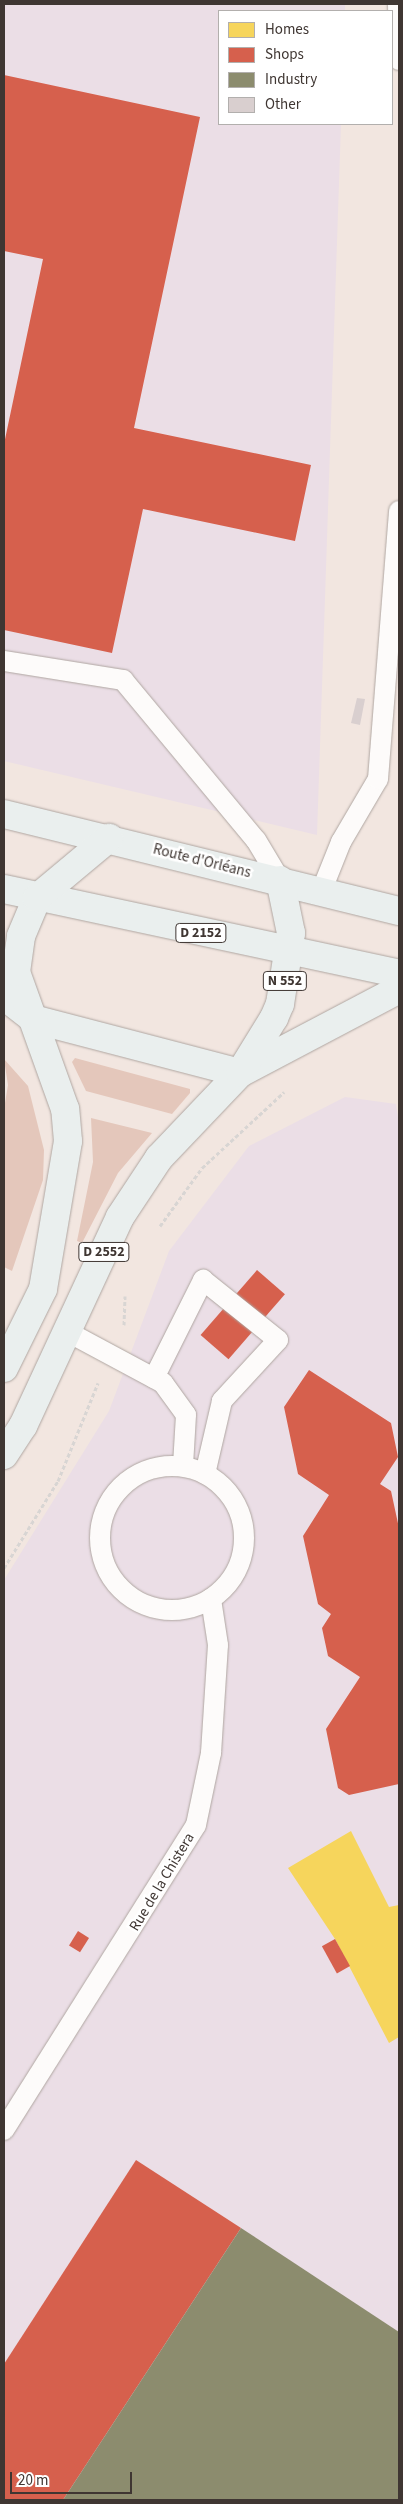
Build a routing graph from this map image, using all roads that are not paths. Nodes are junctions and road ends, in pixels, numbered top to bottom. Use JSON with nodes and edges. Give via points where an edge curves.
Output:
{"nodes":[{"id":1,"x":398,"y":4,"type":"edge"},
{"id":2,"x":399,"y":60,"type":"edge"},
{"id":3,"x":399,"y":511,"type":"edge"},
{"id":4,"x":4,"y":660,"type":"edge"},
{"id":5,"x":4,"y":814,"type":"edge"},
{"id":6,"x":109,"y":838,"type":"junction"},
{"id":7,"x":280,"y":880,"type":"junction"},
{"id":8,"x":4,"y":889,"type":"edge"},
{"id":9,"x":320,"y":892,"type":"junction"},
{"id":10,"x":37,"y":898,"type":"junction"},
{"id":11,"x":399,"y":911,"type":"edge"},
{"id":12,"x":290,"y":952,"type":"junction"},
{"id":13,"x":399,"y":974,"type":"edge"},
{"id":14,"x":399,"y":989,"type":"edge"},
{"id":15,"x":4,"y":996,"type":"edge"},
{"id":16,"x":33,"y":1019,"type":"junction"},
{"id":17,"x":240,"y":1073,"type":"junction"},
{"id":18,"x":66,"y":1331,"type":"junction"},
{"id":19,"x":4,"y":1368,"type":"edge"},
{"id":20,"x":154,"y":1378,"type":"junction"},
{"id":21,"x":4,"y":1455,"type":"edge"},
{"id":22,"x":183,"y":1466,"type":"junction"},
{"id":23,"x":205,"y":1474,"type":"junction"},
{"id":24,"x":211,"y":1599,"type":"junction"},
{"id":25,"x":4,"y":2130,"type":"edge"}],
"edges":[{"from":1,"to":2,"type":"lane"},
{"from":3,"to":9,"type":"lane","via":[[378,779],[341,842]]},
{"from":4,"to":7,"type":"lane","via":[[123,680],[256,840]]},
{"from":5,"to":6,"type":"main road","name":"Route d'Orléans"},
{"from":6,"to":7,"type":"main road","name":"Route d'Orléans"},
{"from":6,"to":10,"type":"main road"},
{"from":7,"to":9,"type":"main road","name":"Route d'Orléans"},
{"from":7,"to":12,"type":"main road","number":"N 552","via":[[291,933]]},
{"from":8,"to":10,"type":"main road","number":"D 2152"},
{"from":9,"to":11,"type":"main road","name":"Route d'Orléans"},
{"from":10,"to":12,"type":"main road","number":"D 2152"},
{"from":10,"to":16,"type":"main road","via":[[21,936],[16,972]]},
{"from":12,"to":13,"type":"main road","number":"D 2152"},
{"from":12,"to":17,"type":"main road","number":"N 552","via":[[280,1004]]},
{"from":14,"to":17,"type":"main road"},
{"from":15,"to":16,"type":"main road"},
{"from":16,"to":17,"type":"main road"},
{"from":16,"to":19,"type":"main road","via":[[65,1108],[68,1141],[43,1289]]},
{"from":17,"to":18,"type":"main road","number":"D 2552","via":[[159,1158],[120,1217]]},
{"from":18,"to":20,"type":"lane"},
{"from":18,"to":21,"type":"main road","number":"D 2552","via":[[23,1426]]},
{"from":20,"to":22,"type":"lane","via":[[163,1383],[186,1415]]},
{"from":20,"to":23,"type":"lane","via":[[203,1280],[278,1340],[222,1401]]},
{"from":22,"to":23,"type":"lane"},
{"from":22,"to":24,"type":"lane","via":[[152,1469],[119,1489],[106,1508],[101,1553],[124,1592],[144,1605],[166,1610],[190,1608]]},
{"from":23,"to":24,"type":"lane","via":[[225,1490],[238,1511],[244,1535],[241,1560],[229,1582]]},
{"from":24,"to":25,"type":"lane","name":"Rue de la Chistera","via":[[218,1655],[211,1753],[196,1825]]}]}
